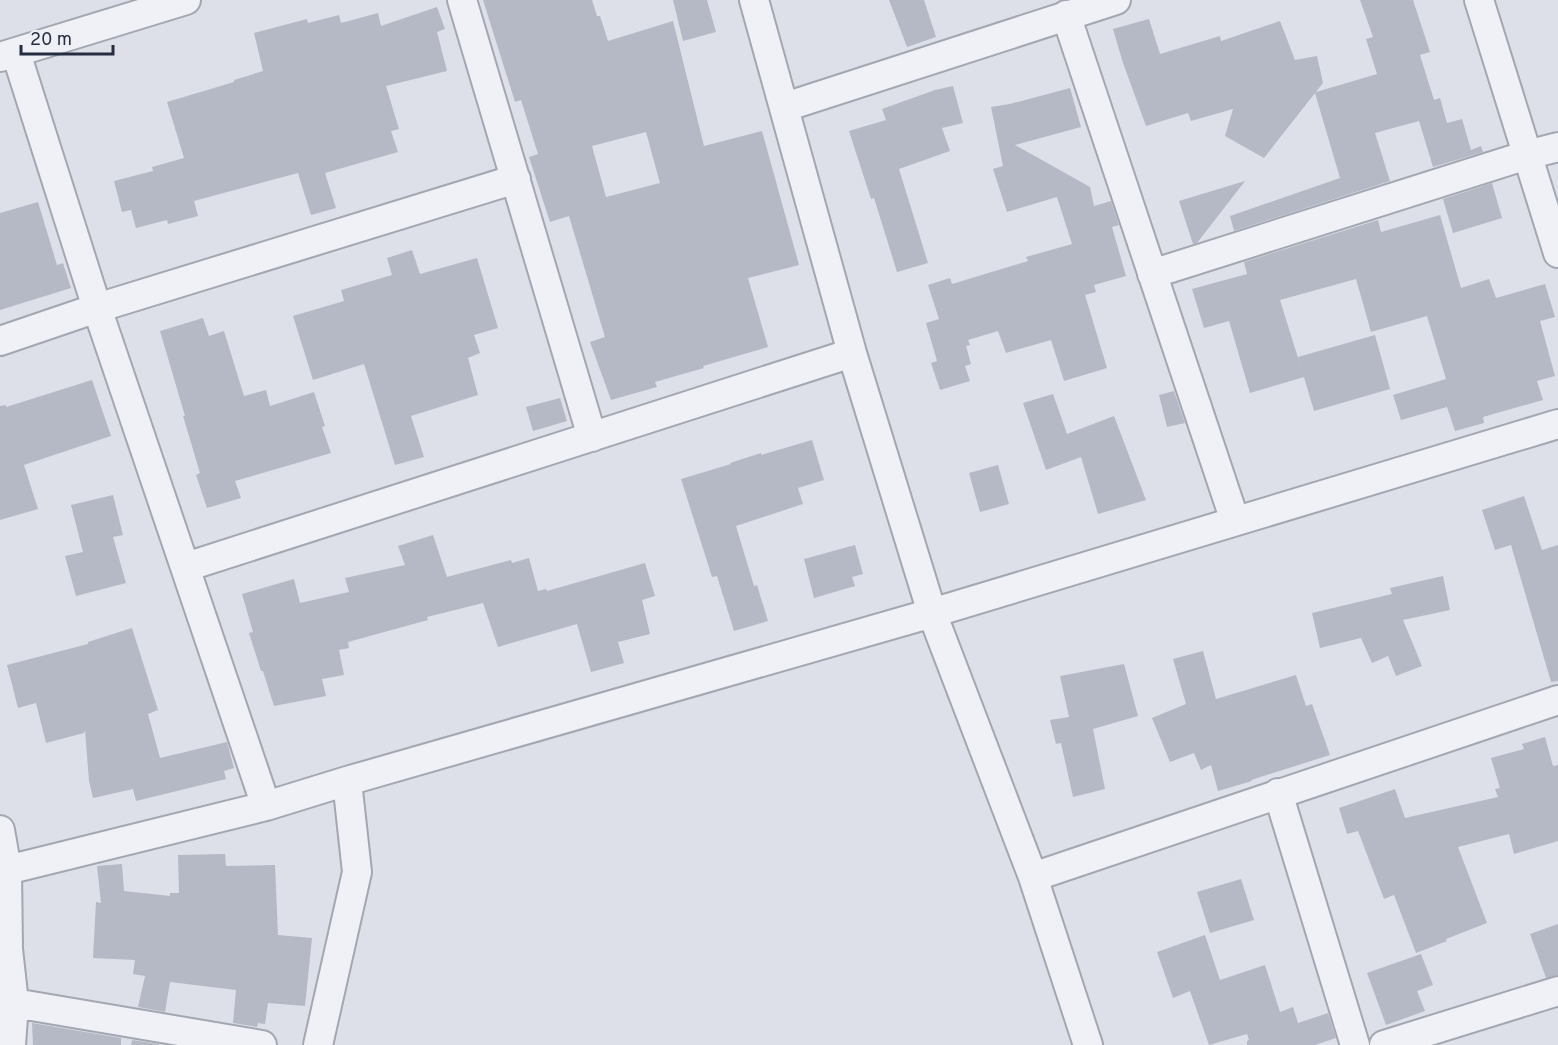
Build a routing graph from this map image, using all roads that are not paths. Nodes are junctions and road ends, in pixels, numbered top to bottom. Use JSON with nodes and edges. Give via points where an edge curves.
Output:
{"nodes":[{"id":1,"x":186,"y":0,"type":"edge"},
{"id":2,"x":462,"y":0,"type":"edge"},
{"id":3,"x":754,"y":0,"type":"edge"},
{"id":4,"x":1116,"y":0,"type":"edge"},
{"id":5,"x":1479,"y":0,"type":"edge"},
{"id":6,"x":1066,"y":15,"type":"junction"},
{"id":7,"x":8,"y":55,"type":"edge"},
{"id":8,"x":785,"y":107,"type":"junction"},
{"id":9,"x":1558,"y":147,"type":"edge"},
{"id":10,"x":1527,"y":155,"type":"junction"},
{"id":11,"x":516,"y":179,"type":"junction"},
{"id":12,"x":1558,"y":253,"type":"edge"},
{"id":13,"x":1152,"y":274,"type":"junction"},
{"id":14,"x":97,"y":308,"type":"junction"},
{"id":15,"x":0,"y":341,"type":"edge"},
{"id":16,"x":852,"y":353,"type":"junction"},
{"id":17,"x":1558,"y":423,"type":"edge"},
{"id":18,"x":592,"y":437,"type":"junction"},
{"id":19,"x":1235,"y":521,"type":"junction"},
{"id":20,"x":186,"y":567,"type":"junction"},
{"id":21,"x":932,"y":613,"type":"junction"},
{"id":22,"x":1558,"y":700,"type":"edge"},
{"id":23,"x":347,"y":781,"type":"junction"},
{"id":24,"x":1278,"y":793,"type":"junction"},
{"id":25,"x":266,"y":806,"type":"junction"},
{"id":26,"x":0,"y":830,"type":"edge"},
{"id":27,"x":7,"y":870,"type":"junction"},
{"id":28,"x":1033,"y":877,"type":"junction"},
{"id":29,"x":4,"y":948,"type":"edge"},
{"id":30,"x":1558,"y":991,"type":"edge"},
{"id":31,"x":14,"y":1003,"type":"junction"},
{"id":32,"x":11,"y":1045,"type":"edge"},
{"id":33,"x":262,"y":1045,"type":"edge"},
{"id":34,"x":318,"y":1045,"type":"edge"},
{"id":35,"x":1088,"y":1045,"type":"edge"},
{"id":36,"x":1355,"y":1045,"type":"edge"},
{"id":37,"x":1384,"y":1045,"type":"edge"}],
"edges":[{"from":1,"to":7,"type":"street"},
{"from":2,"to":11,"type":"street"},
{"from":3,"to":8,"type":"street"},
{"from":4,"to":6,"type":"street"},
{"from":5,"to":10,"type":"street"},
{"from":6,"to":8,"type":"street"},
{"from":6,"to":13,"type":"street"},
{"from":7,"to":14,"type":"street"},
{"from":8,"to":16,"type":"street"},
{"from":9,"to":10,"type":"street"},
{"from":10,"to":12,"type":"street"},
{"from":10,"to":13,"type":"street"},
{"from":11,"to":14,"type":"street"},
{"from":11,"to":18,"type":"street"},
{"from":13,"to":19,"type":"street"},
{"from":14,"to":15,"type":"street"},
{"from":14,"to":20,"type":"street"},
{"from":16,"to":18,"type":"street"},
{"from":16,"to":21,"type":"street"},
{"from":17,"to":19,"type":"street"},
{"from":18,"to":20,"type":"street"},
{"from":19,"to":21,"type":"street"},
{"from":20,"to":25,"type":"street"},
{"from":21,"to":23,"type":"street"},
{"from":21,"to":28,"type":"street"},
{"from":22,"to":24,"type":"street"},
{"from":23,"to":25,"type":"street"},
{"from":23,"to":34,"type":"street","via":[[357,872]]},
{"from":24,"to":28,"type":"street"},
{"from":24,"to":36,"type":"street"},
{"from":25,"to":27,"type":"street"},
{"from":26,"to":27,"type":"street"},
{"from":27,"to":29,"type":"street"},
{"from":28,"to":35,"type":"street"},
{"from":29,"to":31,"type":"street"},
{"from":30,"to":37,"type":"street"},
{"from":31,"to":32,"type":"street"},
{"from":31,"to":33,"type":"street"}]}
